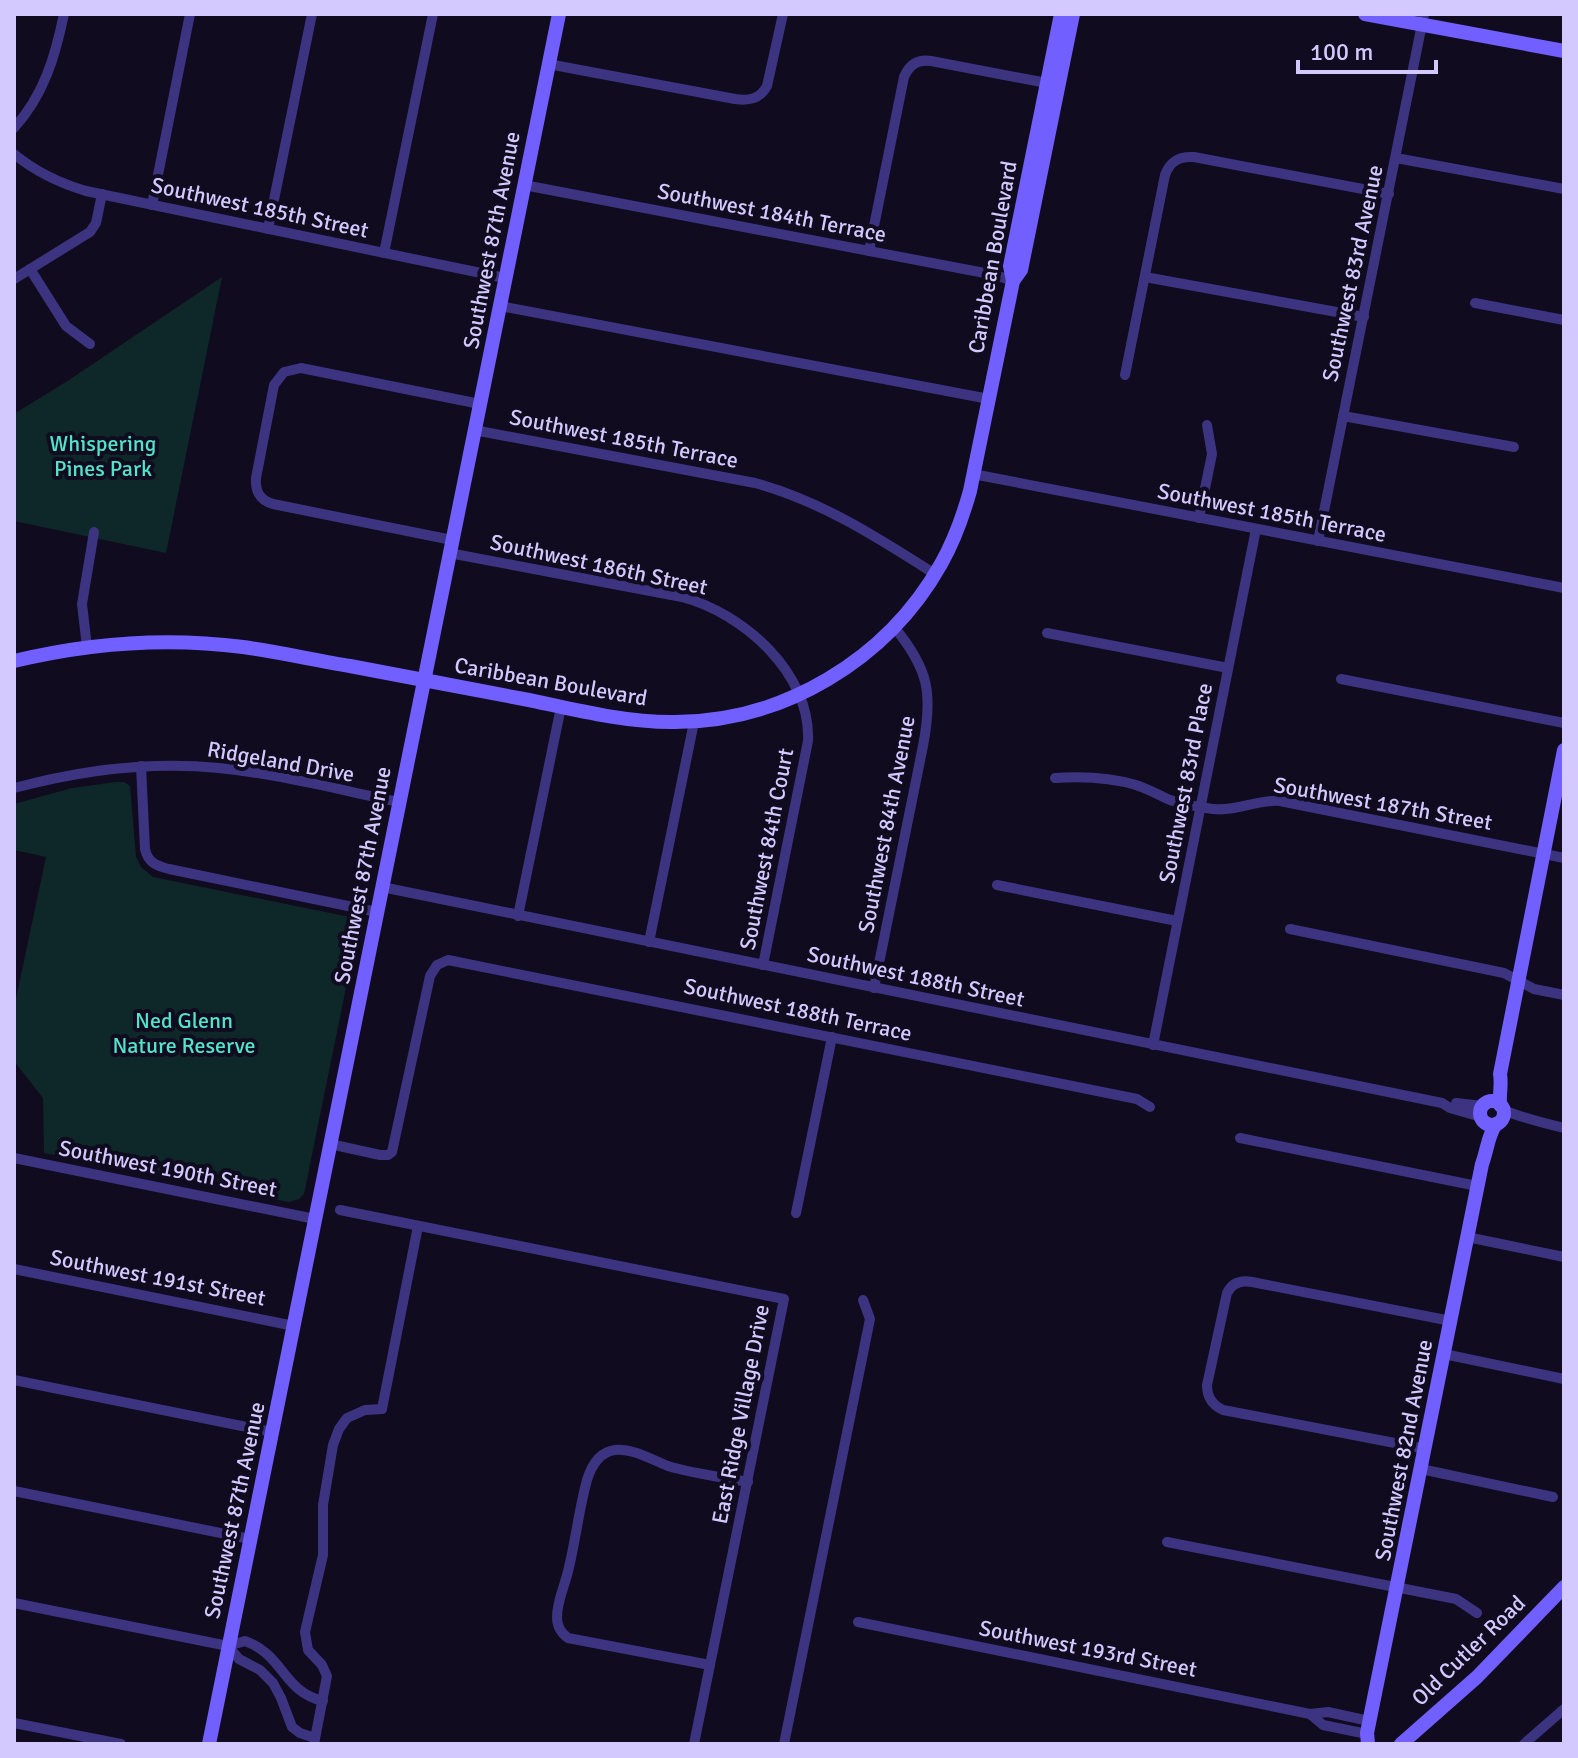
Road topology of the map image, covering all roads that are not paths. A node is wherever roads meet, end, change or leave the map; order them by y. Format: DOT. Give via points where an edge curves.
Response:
graph roads {
  1 [pos="64,14"];
  2 [pos="190,14"];
  3 [pos="312,14"];
  4 [pos="433,14"];
  5 [pos="559,14"];
  6 [pos="783,14"];
  7 [pos="1061,14"];
  8 [pos="1073,14"];
  9 [pos="1365,14"];
  10 [pos="1423,19"];
  11 [pos="1564,51"];
  12 [pos="548,64"];
  13 [pos="1053,84"];
  14 [pos="14,128"];
  15 [pos="14,154"];
  16 [pos="1396,158"];
  17 [pos="524,185"];
  18 [pos="1564,189"];
  19 [pos="102,194"];
  20 [pos="1389,194"];
  21 [pos="152,205"];
  22 [pos="268,229"];
  23 [pos="869,251"];
  24 [pos="384,253"];
  25 [pos="30,269"];
  26 [pos="1145,277"];
  27 [pos="505,278"];
  28 [pos="14,279"];
  29 [pos="1013,281"];
  30 [pos="1475,303"];
  31 [pos="500,306"];
  32 [pos="1364,317"];
  33 [pos="1564,320"];
  34 [pos="90,344"];
  35 [pos="1125,375"];
  36 [pos="989,399"];
  37 [pos="480,404"];
  38 [pos="1343,416"];
  39 [pos="1207,425"];
  40 [pos="474,430"];
  41 [pos="1514,447"];
  42 [pos="973,474"];
  43 [pos="259,495"];
  44 [pos="1199,518"];
  45 [pos="1256,529"];
  46 [pos="94,532"];
  47 [pos="1318,541"];
  48 [pos="451,546"];
  49 [pos="935,574"];
  50 [pos="1564,588"];
  51 [pos="894,627"];
  52 [pos="1047,633"];
  53 [pos="87,647"];
  54 [pos="14,661"];
  55 [pos="1228,668"];
  56 [pos="1341,679"];
  57 [pos="423,680"];
  58 [pos="798,695"];
  59 [pos="561,707"];
  60 [pos="694,722"];
  61 [pos="1564,723"];
  62 [pos="1564,750"];
  63 [pos="141,766"];
  64 [pos="1055,778"];
  65 [pos="14,788"];
  66 [pos="399,802"];
  67 [pos="1200,807"];
  68 [pos="1543,853"];
  69 [pos="1564,858"];
  70 [pos="997,885"];
  71 [pos="382,887"];
  72 [pos="377,912"];
  73 [pos="518,916"];
  74 [pos="1177,921"];
  75 [pos="1290,929"];
  76 [pos="649,942"];
  77 [pos="763,965"];
  78 [pos="1518,980"];
  79 [pos="874,988"];
  80 [pos="1564,995"];
  81 [pos="832,1037"];
  82 [pos="1153,1045"];
  83 [pos="1150,1107"];
  84 [pos="1492,1113"];
  85 [pos="1564,1128"];
  86 [pos="1240,1138"];
  87 [pos="330,1144"];
  88 [pos="14,1158"];
  89 [pos="1477,1186"];
  90 [pos="340,1210"];
  91 [pos="796,1213"];
  92 [pos="315,1219"];
  93 [pos="418,1226"];
  94 [pos="1467,1237"];
  95 [pos="1564,1257"];
  96 [pos="14,1269"];
  97 [pos="863,1300"];
  98 [pos="1451,1321"];
  99 [pos="294,1326"];
  100 [pos="1444,1354"];
  101 [pos="1564,1379"];
  102 [pos="14,1380"];
  103 [pos="272,1432"];
  104 [pos="1426,1449"];
  105 [pos="1421,1469"];
  106 [pos="748,1482"];
  107 [pos="14,1491"];
  108 [pos="1553,1497"];
  109 [pos="250,1539"];
  110 [pos="1167,1542"];
  111 [pos="1398,1586"];
  112 [pos="1564,1587"];
  113 [pos="14,1603"];
  114 [pos="1477,1613"];
  115 [pos="858,1622"];
  116 [pos="228,1646"];
  117 [pos="271,1657"];
  118 [pos="710,1665"];
  119 [pos="260,1670"];
  120 [pos="292,1684"];
  121 [pos="279,1693"];
  122 [pos="323,1701"];
  123 [pos="1564,1709"];
  124 [pos="1310,1714"];
  125 [pos="1336,1714"];
  126 [pos="14,1723"];
  127 [pos="1333,1727"];
  128 [pos="1368,1733"];
  129 [pos="93,1741"];
  130 [pos="314,1741"];
  131 [pos="121,1744"];
  132 [pos="209,1744"];
  133 [pos="694,1744"];
  134 [pos="784,1744"];
  135 [pos="1401,1744"];
  136 [pos="1524,1744"];
  1 -- 14 [label="street" via="49,74"];
  2 -- 21 [label="street"];
  3 -- 22 [label="street"];
  4 -- 24 [label="street"];
  5 -- 12 [label="street, Southwest 87th Avenue"];
  6 -- 12 [label="street" via="767,86 750,100"];
  7 -- 13 [label="street"];
  8 -- 13 [label="street"];
  9 -- 10 [label="street"];
  10 -- 11 [label="street"];
  10 -- 16 [label="street, Southwest 83rd Avenue"];
  12 -- 17 [label="street, Southwest 87th Avenue"];
  13 -- 23 [label="street" via="931,61 912,65 904,77"];
  13 -- 29 [label="street, Caribbean Boulevard" via="1021,270"];
  15 -- 19 [label="street, Southwest 185th Street" via="39,173"];
  16 -- 18 [label="street"];
  16 -- 20 [label="street, Southwest 83rd Avenue"];
  17 -- 23 [label="street, Southwest 184th Terrace"];
  17 -- 27 [label="street, Southwest 87th Avenue"];
  19 -- 21 [label="street, Southwest 185th Street"];
  19 -- 25 [label="street" via="90,232"];
  20 -- 26 [label="street" via="1194,157 1175,160 1165,175"];
  20 -- 32 [label="street, Southwest 83rd Avenue"];
  21 -- 22 [label="street, Southwest 185th Street"];
  22 -- 24 [label="street, Southwest 185th Street"];
  23 -- 29 [label="street, Southwest 184th Terrace"];
  24 -- 27 [label="street, Southwest 185th Street"];
  25 -- 28 [label="street"];
  25 -- 34 [label="street" via="66,326"];
  26 -- 32 [label="street"];
  26 -- 35 [label="street"];
  27 -- 31 [label="street, Southwest 87th Avenue"];
  29 -- 36 [label="street, Caribbean Boulevard"];
  30 -- 33 [label="street"];
  31 -- 36 [label="street"];
  31 -- 37 [label="street, Southwest 87th Avenue"];
  32 -- 38 [label="street, Southwest 83rd Avenue"];
  36 -- 42 [label="street, Caribbean Boulevard"];
  37 -- 40 [label="street, Southwest 87th Avenue"];
  37 -- 43 [label="street, Southwest 185th Terrace" via="301,368 284,372 274,385 256,478"];
  38 -- 41 [label="street"];
  38 -- 47 [label="street, Southwest 83rd Avenue"];
  39 -- 44 [label="street" via="1212,454"];
  40 -- 48 [label="street, Southwest 87th Avenue"];
  40 -- 49 [label="street, Southwest 185th Terrace" via="785,492 828,510"];
  42 -- 44 [label="street, Southwest 185th Terrace"];
  42 -- 49 [label="street, Caribbean Boulevard" via="959,526"];
  43 -- 48 [label="street, Southwest 186th Street" via="273,504"];
  44 -- 45 [label="street, Southwest 185th Terrace"];
  45 -- 47 [label="street, Southwest 185th Terrace"];
  45 -- 55 [label="street, Southwest 83rd Place"];
  46 -- 53 [label="street" via="82,604"];
  47 -- 50 [label="street, Southwest 185th Terrace"];
  48 -- 57 [label="street, Southwest 87th Avenue"];
  48 -- 58 [label="street, Southwest 186th Street" via="708,606 738,622 765,646"];
  49 -- 51 [label="street, Caribbean Boulevard"];
  51 -- 58 [label="street, Caribbean Boulevard" via="849,666"];
  51 -- 79 [label="street, Southwest 84th Avenue" via="920,666 929,709"];
  52 -- 55 [label="street"];
  53 -- 54 [label="street, Caribbean Boulevard"];
  53 -- 57 [label="street, Caribbean Boulevard" via="152,642 226,645"];
  55 -- 67 [label="street, Southwest 83rd Place"];
  56 -- 61 [label="street"];
  57 -- 59 [label="street, Caribbean Boulevard"];
  57 -- 66 [label="street, Southwest 87th Avenue"];
  58 -- 60 [label="street, Caribbean Boulevard" via="738,716"];
  58 -- 77 [label="street, Southwest 84th Court" via="807,717 808,741"];
  59 -- 60 [label="street, Caribbean Boulevard" via="647,722"];
  59 -- 73 [label="street"];
  60 -- 76 [label="street"];
  62 -- 68 [label="street, Southwest 82nd Avenue"];
  63 -- 65 [label="street, Ridgeland Drive"];
  63 -- 66 [label="street, Ridgeland Drive" via="239,770"];
  63 -- 72 [label="street" via="145,849 155,864"];
  64 -- 67 [label="street, Southwest 187th Street" via="1109,779"];
  66 -- 71 [label="street, Southwest 87th Avenue"];
  67 -- 68 [label="street, Southwest 187th Street" via="1232,809 1280,801"];
  67 -- 74 [label="street, Southwest 83rd Place"];
  68 -- 69 [label="street, Southwest 187th Street"];
  68 -- 78 [label="street, Southwest 82nd Avenue"];
  70 -- 74 [label="street"];
  71 -- 72 [label="street, Southwest 87th Avenue"];
  71 -- 73 [label="street, Southwest 188th Street"];
  72 -- 87 [label="street, Southwest 87th Avenue"];
  73 -- 76 [label="street, Southwest 188th Street"];
  74 -- 82 [label="street, Southwest 83rd Place"];
  75 -- 78 [label="street"];
  76 -- 77 [label="street, Southwest 188th Street"];
  77 -- 79 [label="street, Southwest 188th Street"];
  78 -- 80 [label="street"];
  78 -- 84 [label="street, Southwest 82nd Avenue"];
  79 -- 82 [label="street, Southwest 188th Street"];
  81 -- 83 [label="street, Southwest 188th Terrace" via="1137,1099"];
  81 -- 87 [label="street, Southwest 188th Terrace" via="444,961 430,976 390,1154"];
  81 -- 91 [label="street"];
  82 -- 84 [label="street, Southwest 188th Street"];
  84 -- 85 [label="street, Southwest 188th Street"];
  84 -- 89 [label="street, Southwest 82nd Avenue"];
  86 -- 89 [label="street"];
  87 -- 92 [label="street, Southwest 87th Avenue"];
  88 -- 92 [label="street, Southwest 190th Street"];
  89 -- 94 [label="street, Southwest 82nd Avenue"];
  90 -- 93 [label="street, East Ridge Village Drive"];
  92 -- 99 [label="street, Southwest 87th Avenue"];
  93 -- 106 [label="street, East Ridge Village Drive" via="784,1299"];
  93 -- 122 [label="street" via="382,1409 347,1418 333,1445 323,1505 323,1555 305,1632 308,1650 327,1673"];
  94 -- 95 [label="street"];
  94 -- 98 [label="street, Southwest 82nd Avenue"];
  96 -- 99 [label="street, Southwest 191st Street"];
  97 -- 134 [label="street" via="870,1319"];
  98 -- 100 [label="street, Southwest 82nd Avenue"];
  98 -- 104 [label="street" via="1247,1281 1235,1284 1226,1297 1207,1385 1210,1400 1223,1410"];
  99 -- 103 [label="street, Southwest 87th Avenue"];
  100 -- 101 [label="street"];
  100 -- 104 [label="street, Southwest 82nd Avenue"];
  102 -- 103 [label="street"];
  103 -- 109 [label="street, Southwest 87th Avenue"];
  104 -- 105 [label="street, Southwest 82nd Avenue"];
  105 -- 108 [label="street"];
  105 -- 111 [label="street, Southwest 82nd Avenue"];
  106 -- 118 [label="street, East Ridge Village Drive"];
  106 -- 118 [label="street" via="623,1451 598,1459 587,1480 558,1610 560,1629 573,1640"];
  107 -- 109 [label="street"];
  109 -- 116 [label="street, Southwest 87th Avenue"];
  110 -- 111 [label="street"];
  111 -- 114 [label="street" via="1456,1599"];
  111 -- 128 [label="street, Southwest 82nd Avenue"];
  112 -- 135 [label="street, Old Cutler Road" via="1477,1677"];
  113 -- 116 [label="street"];
  115 -- 124 [label="street, Southwest 193rd Street"];
  116 -- 117 [label="street" via="245,1641"];
  116 -- 119 [label="street"];
  116 -- 132 [label="street, Southwest 87th Avenue"];
  117 -- 119 [label="street"];
  117 -- 120 [label="street"];
  118 -- 133 [label="street, East Ridge Village Drive"];
  119 -- 121 [label="street"];
  120 -- 121 [label="street"];
  120 -- 122 [label="street"];
  121 -- 130 [label="street" via="292,1727"];
  122 -- 130 [label="street"];
  123 -- 136 [label="street"];
  124 -- 125 [label="street, Southwest 193rd Street"];
  124 -- 127 [label="street, Southwest 193rd Street"];
  125 -- 127 [label="street"];
  125 -- 128 [label="street, Southwest 193rd Street"];
  126 -- 129 [label="street"];
  127 -- 128 [label="street, Southwest 193rd Street"];
  129 -- 131 [label="street"];
}
